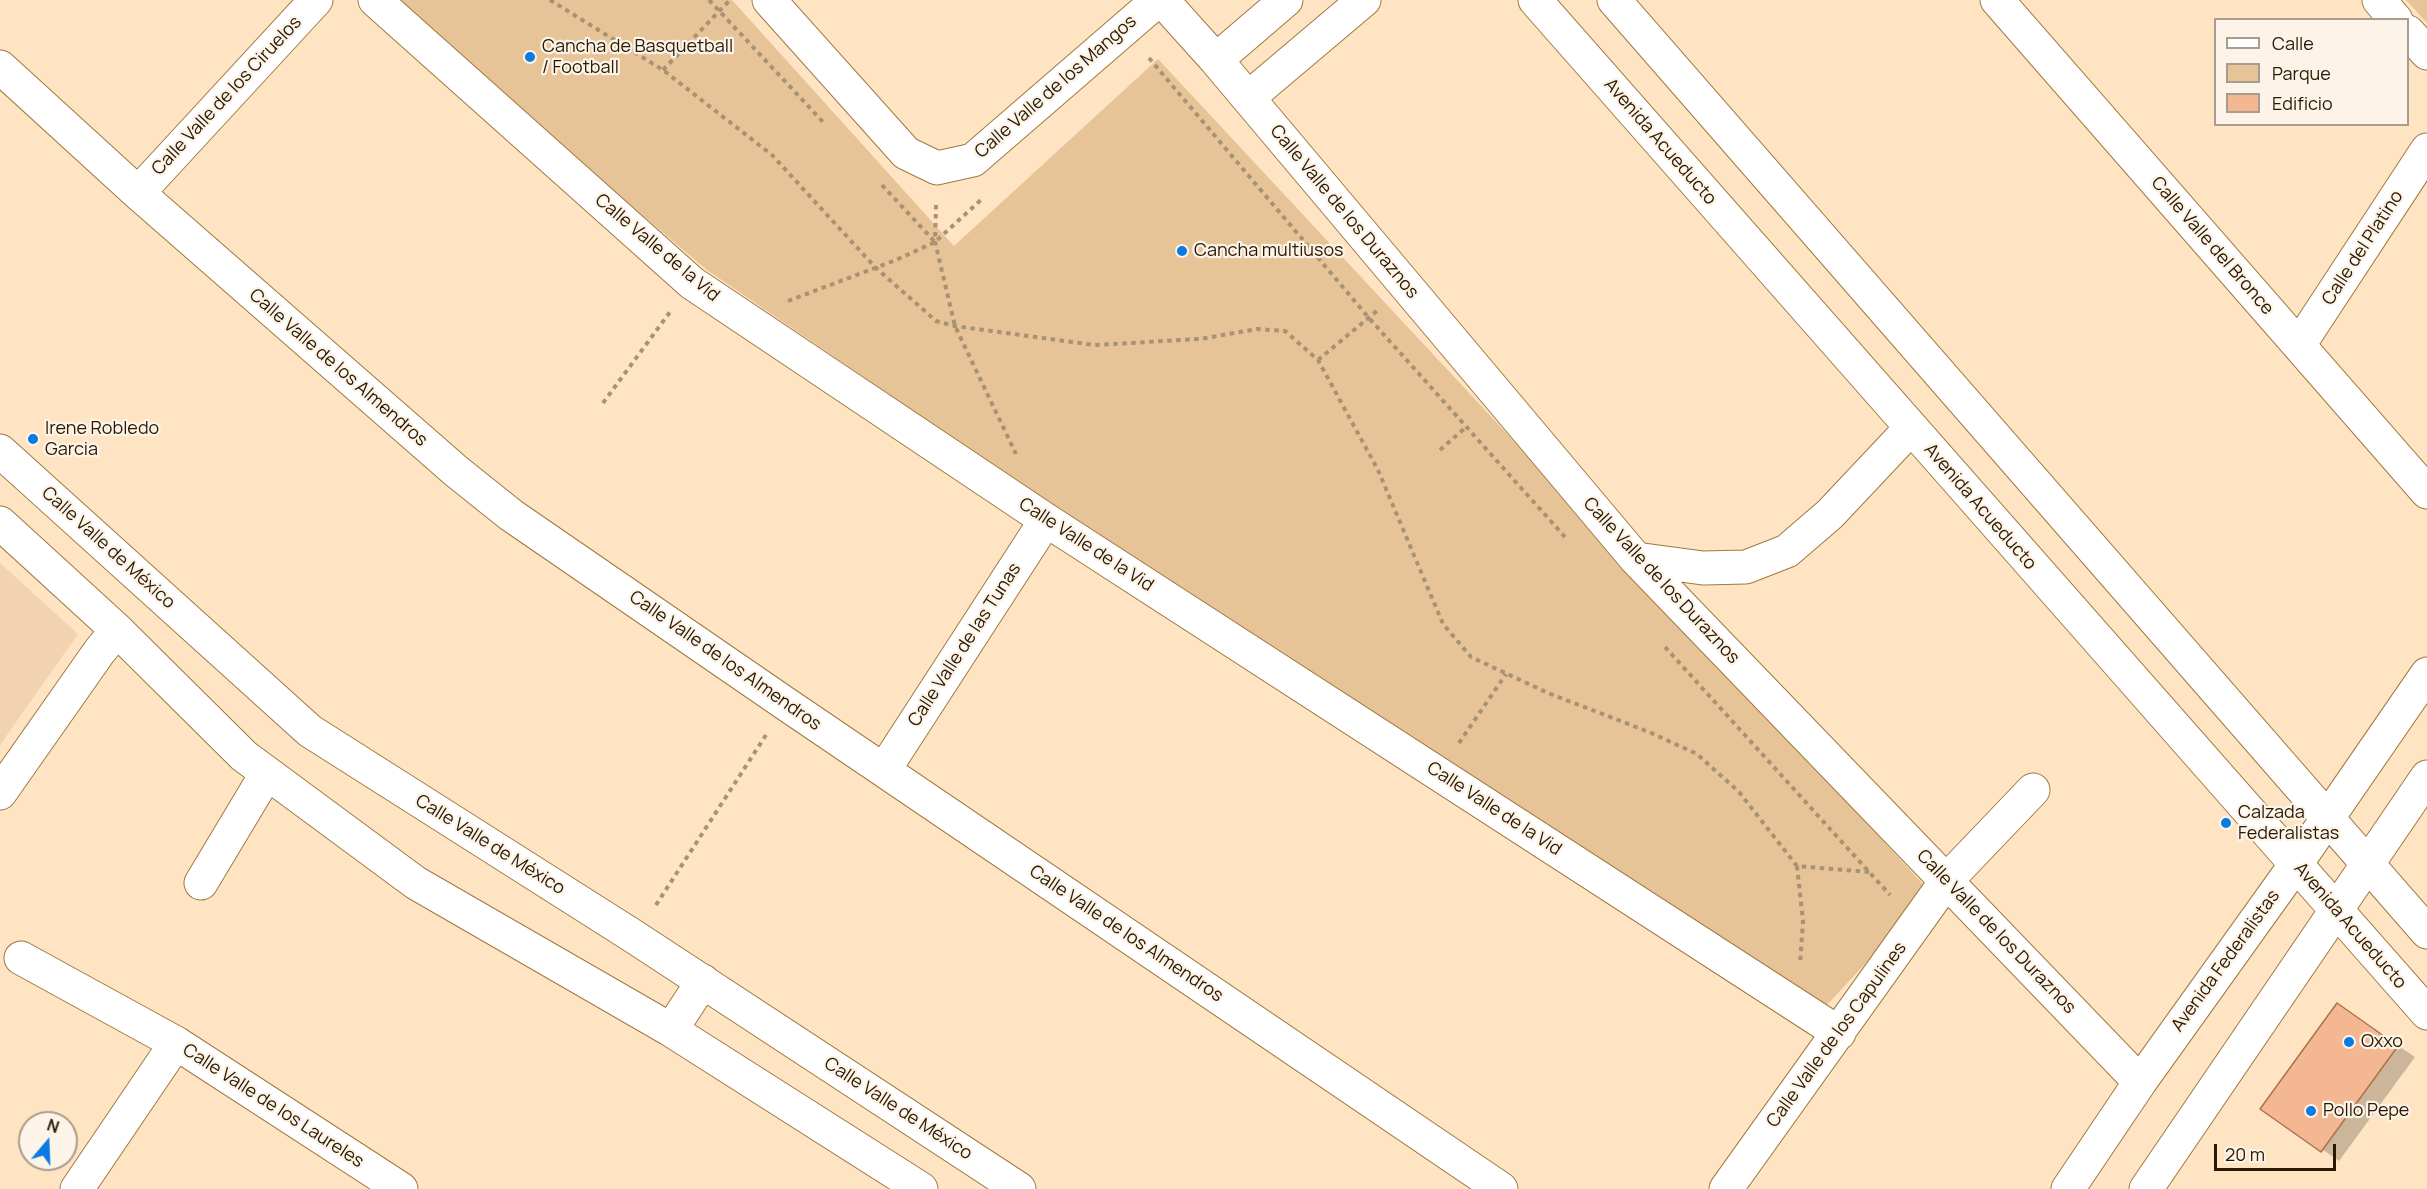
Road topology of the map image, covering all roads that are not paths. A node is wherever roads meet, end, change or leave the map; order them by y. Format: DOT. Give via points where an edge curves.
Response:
graph roads {
  1 [pos="316,0"];
  2 [pos="375,0"];
  3 [pos="770,0"];
  4 [pos="1160,0"];
  5 [pos="1286,0"];
  6 [pos="1364,0"];
  7 [pos="1535,0"];
  8 [pos="1614,0"];
  9 [pos="1997,0"];
  10 [pos="2379,0"];
  11 [pos="2394,18"];
  12 [pos="2409,33"];
  13 [pos="2427,53"];
  14 [pos="1216,60"];
  15 [pos="0,67"];
  16 [pos="1248,98"];
  17 [pos="2427,150"];
  18 [pos="138,193"];
  19 [pos="2299,345"];
  20 [pos="1911,428"];
  21 [pos="0,451"];
  22 [pos="2427,492"];
  23 [pos="1046,520"];
  24 [pos="0,523"];
  25 [pos="1636,559"];
  26 [pos="117,630"];
  27 [pos="2427,674"];
  28 [pos="884,770"];
  29 [pos="267,773"];
  30 [pos="2427,777"];
  31 [pos="2033,790"];
  32 [pos="0,793"];
  33 [pos="2327,819"];
  34 [pos="2296,864"];
  35 [pos="2367,865"];
  36 [pos="1947,880"];
  37 [pos="201,883"];
  38 [pos="2337,909"];
  39 [pos="2427,932"];
  40 [pos="21,958"];
  41 [pos="703,981"];
  42 [pos="2427,1013"];
  43 [pos="671,1030"];
  44 [pos="1839,1033"];
  45 [pos="176,1043"];
  46 [pos="2140,1082"];
  47 [pos="77,1189"];
  48 [pos="401,1189"];
  49 [pos="920,1189"];
  50 [pos="1019,1189"];
  51 [pos="1501,1189"];
  52 [pos="1726,1189"];
  53 [pos="2068,1189"];
  54 [pos="2146,1189"];
  1 -- 18 [label="street, Calle Valle de los Ciruelos"];
  2 -- 23 [label="street, Calle Valle de la Vid" via="692,283"];
  3 -- 4 [label="street, Calle Valle de los Mangos" via="906,153 937,168 973,160"];
  4 -- 14 [label="street, Calle Valle de los Duraznos"];
  5 -- 14 [label="street"];
  6 -- 16 [label="street"];
  7 -- 20 [label="street, Avenida Acueducto"];
  8 -- 33 [label="street"];
  9 -- 19 [label="street, Calle Valle del Bronce"];
  10 -- 11 [label="street"];
  12 -- 13 [label="street"];
  14 -- 16 [label="street, Calle Valle de los Duraznos"];
  15 -- 18 [label="street, Calle Valle de los Almendros"];
  16 -- 25 [label="street, Calle Valle de los Duraznos"];
  17 -- 19 [label="street, Calle del Platino"];
  18 -- 28 [label="street, Calle Valle de los Almendros" via="456,471 512,515"];
  19 -- 22 [label="street, Calle Valle del Bronce"];
  20 -- 25 [label="street" via="1830,514 1787,551 1746,567 1703,568"];
  20 -- 34 [label="street, Avenida Acueducto"];
  21 -- 41 [label="street, Calle Valle de México" via="310,731"];
  23 -- 28 [label="street, Calle Valle de las Tunas"];
  23 -- 44 [label="street, Calle Valle de la Vid"];
  24 -- 26 [label="street"];
  25 -- 36 [label="street, Calle Valle de los Duraznos"];
  26 -- 29 [label="street" via="244,756"];
  26 -- 32 [label="street"];
  27 -- 33 [label="street, Avenida Federalistas"];
  28 -- 51 [label="street, Calle Valle de los Almendros"];
  29 -- 37 [label="street"];
  29 -- 43 [label="street" via="416,883"];
  30 -- 35 [label="street"];
  31 -- 36 [label="street, Calle Valle de los Capulines"];
  33 -- 34 [label="street, Avenida Federalistas"];
  33 -- 35 [label="street"];
  34 -- 38 [label="street, Avenida Acueducto"];
  34 -- 46 [label="street, Avenida Federalistas"];
  35 -- 38 [label="street"];
  35 -- 39 [label="street"];
  36 -- 44 [label="street, Calle Valle de los Capulines"];
  36 -- 46 [label="street, Calle Valle de los Duraznos"];
  38 -- 42 [label="street, Avenida Acueducto"];
  38 -- 54 [label="street"];
  40 -- 45 [label="street, Calle Valle de los Laureles"];
  41 -- 43 [label="street"];
  41 -- 50 [label="street, Calle Valle de México"];
  43 -- 49 [label="street"];
  44 -- 52 [label="street, Calle Valle de los Capulines"];
  45 -- 47 [label="street, Calle Valle de los Laureles"];
  45 -- 48 [label="street, Calle Valle de los Laureles"];
  46 -- 53 [label="street, Avenida Federalistas"];
}
